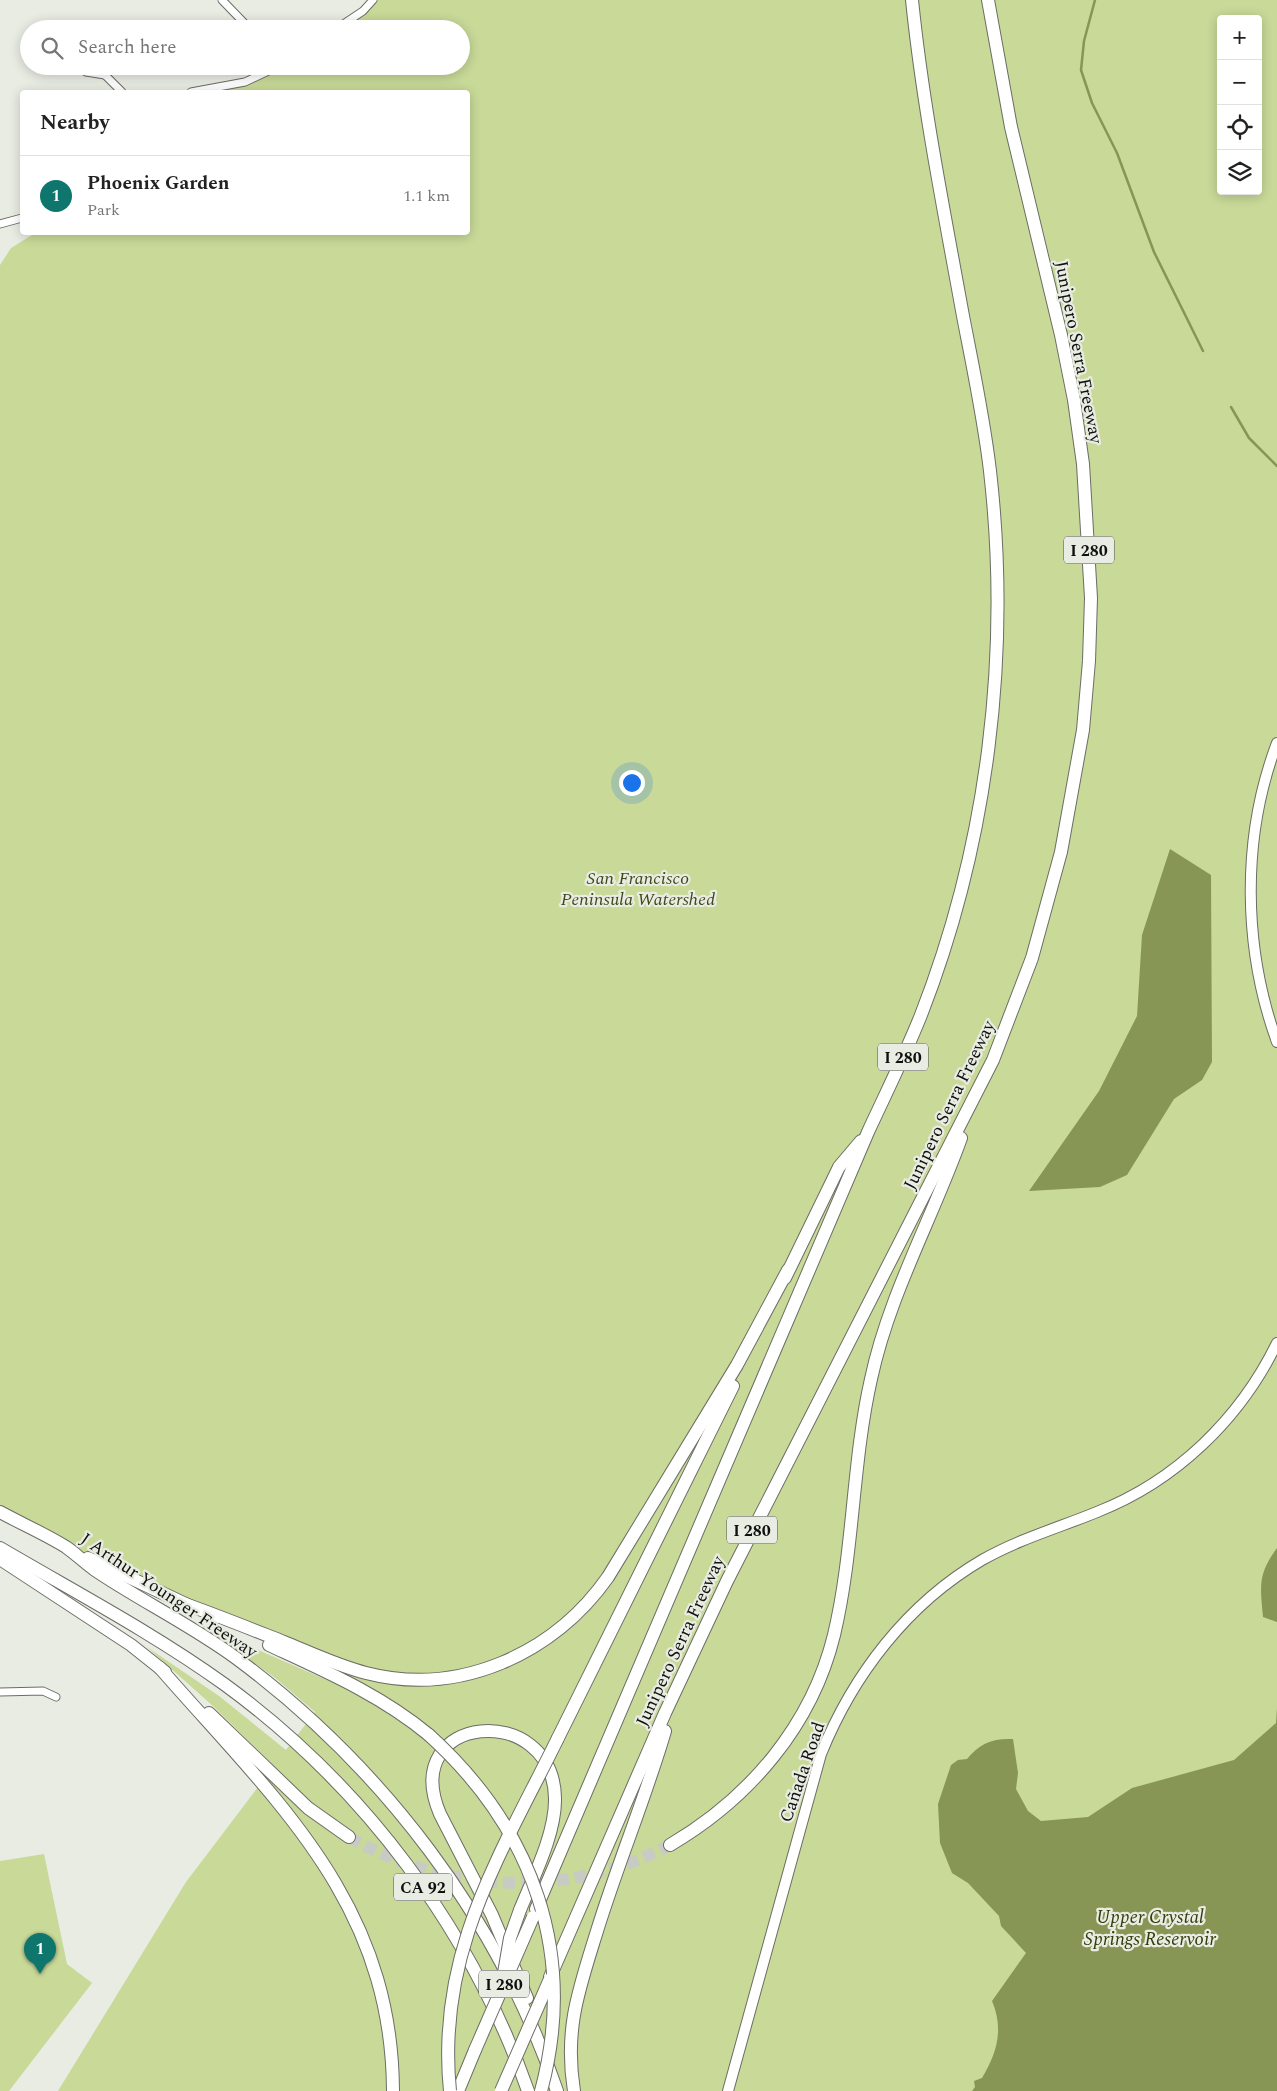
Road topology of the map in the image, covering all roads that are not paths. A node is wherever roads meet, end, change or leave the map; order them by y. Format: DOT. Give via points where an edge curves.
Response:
graph roads {
  1 [pos="222,0"];
  2 [pos="373,0"];
  3 [pos="912,0"];
  4 [pos="988,0"];
  5 [pos="241,20"];
  6 [pos="350,20"];
  7 [pos="105,75"];
  8 [pos="260,75"];
  9 [pos="120,90"];
  10 [pos="202,90"];
  11 [pos="20,219"];
  12 [pos="0,224"];
  13 [pos="1277,744"];
  14 [pos="1277,1042"];
  15 [pos="978,1094"];
  16 [pos="868,1132"];
  17 [pos="788,1270"];
  18 [pos="1277,1343"];
  19 [pos="0,1512"];
  20 [pos="66,1547"];
  21 [pos="0,1548"];
  22 [pos="0,1559"];
  23 [pos="185,1604"];
  24 [pos="160,1668"];
  25 [pos="680,1680"];
  26 [pos="0,1692"];
  27 [pos="56,1697"];
  28 [pos="349,1837"];
  29 [pos="670,1845"];
  30 [pos="500,1995"];
  31 [pos="540,2046"];
  32 [pos="393,2091"];
  33 [pos="450,2091"];
  34 [pos="458,2091"];
  35 [pos="501,2091"];
  36 [pos="528,2091"];
  37 [pos="541,2091"];
  38 [pos="557,2091"];
  39 [pos="574,2091"];
  40 [pos="728,2091"];
  1 -- 5 [label="street"];
  2 -- 6 [label="street"];
  3 -- 16 [label="highway, Junipero Serra Freeway / I 280" via="928,129 990,470 998,587 996,658 980,803 956,910 921,1014"];
  4 -- 15 [label="highway, Junipero Serra Freeway / I 280" via="1011,127 1074,400 1083,464 1091,598 1083,730 1059,861 1020,993"];
  7 -- 9 [label="street"];
  8 -- 10 [label="street" via="245,82"];
  11 -- 12 [label="street"];
  13 -- 14 [label="main road" via="1257,821 1251,890 1256,960"];
  15 -- 25 [label="highway, Junipero Serra Freeway / I 280" via="775,1483"];
  15 -- 29 [label="highway" via="942,1190 894,1300 878,1350 862,1428 841,1598 822,1672 797,1723 764,1769 723,1809"];
  16 -- 17 [label="highway" via="839,1167"];
  16 -- 30 [label="highway, Junipero Serra Freeway / I 280, bridge"];
  17 -- 23 [label="highway" via="733,1372 608,1577 567,1623 525,1652 462,1675 423,1679 386,1677 336,1664"];
  17 -- 33 [label="highway, bridge" via="484,1888 456,1970 450,2008"];
  18 -- 40 [label="main road, Cañada Road" via="1254,1385 1235,1410 1192,1454 1167,1474 1117,1504 1025,1538 981,1561 920,1607 868,1666 842,1709 821,1754"];
  19 -- 20 [label="highway, J Arthur Younger Freeway / CA 92"];
  20 -- 23 [label="highway"];
  20 -- 31 [label="highway, J Arthur Younger Freeway / CA 92" via="95,1570 179,1619 236,1658 307,1717 369,1777 427,1847 469,1908 505,1971"];
  21 -- 36 [label="highway, CA 92" via="150,1635 210,1674 281,1729 340,1786 404,1861 455,1935 490,2000"];
  22 -- 24 [label="highway"];
  23 -- 37 [label="highway, bridge" via="363,1690 397,1710 429,1735 472,1777 498,1812 519,1848 536,1890 549,1944 553,1981 552,2034"];
  24 -- 28 [label="highway" via="295,1796"];
  24 -- 32 [label="highway" via="302,1832 344,1897 365,1942 380,1990 389,2034"];
  25 -- 35 [label="highway, Junipero Serra Freeway / I 280, bridge"];
  25 -- 39 [label="highway" via="577,1998 569,2047"];
  26 -- 27 [label="street" via="43,1691"];
  30 -- 31 [label="highway, bridge" via="510,1938 552,1824 554,1786 541,1758 524,1741 499,1731 473,1732 452,1742 441,1756 433,1776 434,1798 502,1938 527,1998"];
  30 -- 34 [label="highway, Junipero Serra Freeway / I 280, bridge"];
  31 -- 38 [label="highway, J Arthur Younger Freeway / CA 92"];
}
